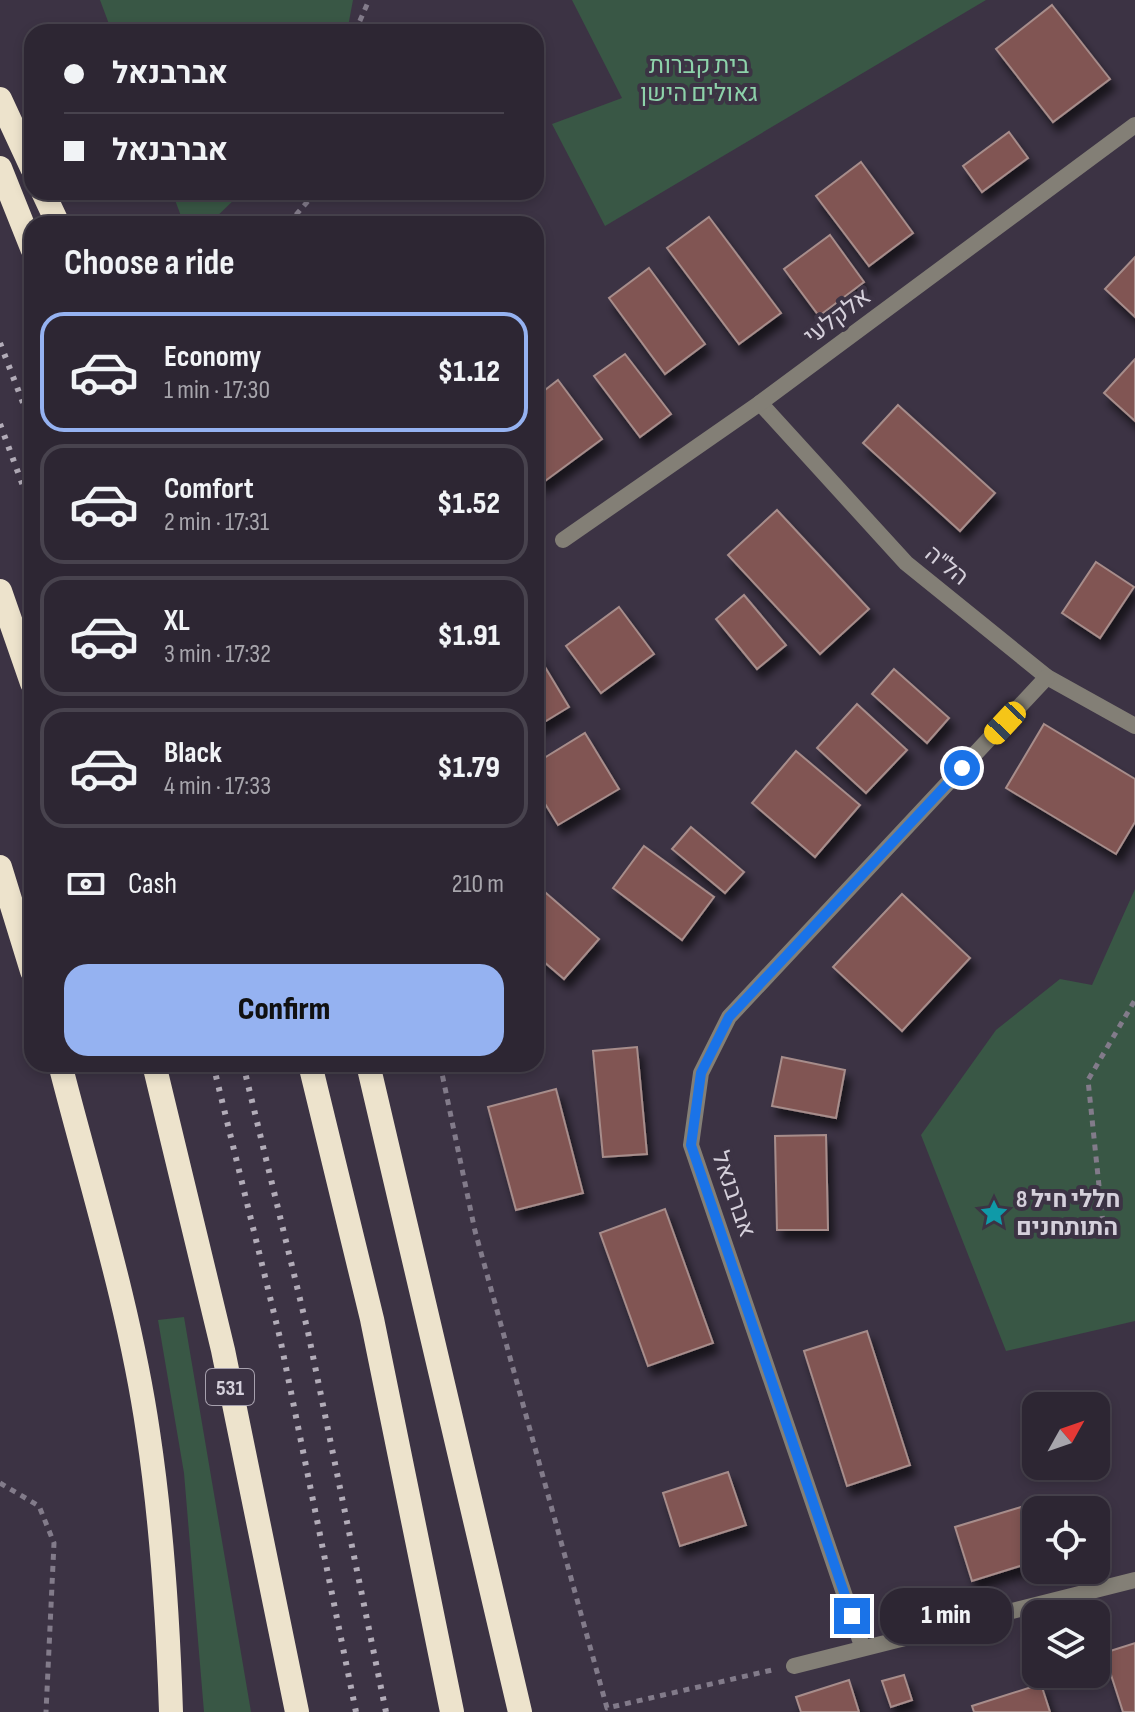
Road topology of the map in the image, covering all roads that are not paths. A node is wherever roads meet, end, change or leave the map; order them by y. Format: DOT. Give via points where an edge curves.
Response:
graph roads {
  1 [pos="0,99"];
  2 [pos="1132,131"];
  3 [pos="24,151"];
  4 [pos="0,168"];
  5 [pos="24,228"];
  6 [pos="760,403"];
  7 [pos="563,540"];
  8 [pos="0,591"];
  9 [pos="24,660"];
  10 [pos="1047,677"];
  11 [pos="1135,726"];
  12 [pos="0,867"];
  13 [pos="24,945"];
  14 [pos="62,1072"];
  15 [pos="156,1072"];
  16 [pos="312,1072"];
  17 [pos="370,1072"];
  18 [pos="1135,1580"];
  19 [pos="862,1646"];
  20 [pos="794,1666"];
  21 [pos="171,1712"];
  22 [pos="297,1712"];
  23 [pos="452,1712"];
  24 [pos="520,1712"];
  1 -- 3 [label="highway"];
  2 -- 6 [label="street, אלקלעי"];
  4 -- 5 [label="highway"];
  6 -- 7 [label="street, אלקלעי"];
  6 -- 10 [label="street, הל\"ה" via="906,563"];
  8 -- 9 [label="highway"];
  10 -- 11 [label="street, הל\"ה"];
  10 -- 19 [label="street, אברבנאל" via="729,1017 701,1073 691,1145"];
  12 -- 13 [label="highway"];
  14 -- 21 [label="highway" via="148,1431 169,1633"];
  15 -- 22 [label="highway, 531" via="223,1350"];
  16 -- 23 [label="highway" via="372,1319"];
  17 -- 24 [label="highway"];
  18 -- 19 [label="street"];
  19 -- 20 [label="street"];
}
